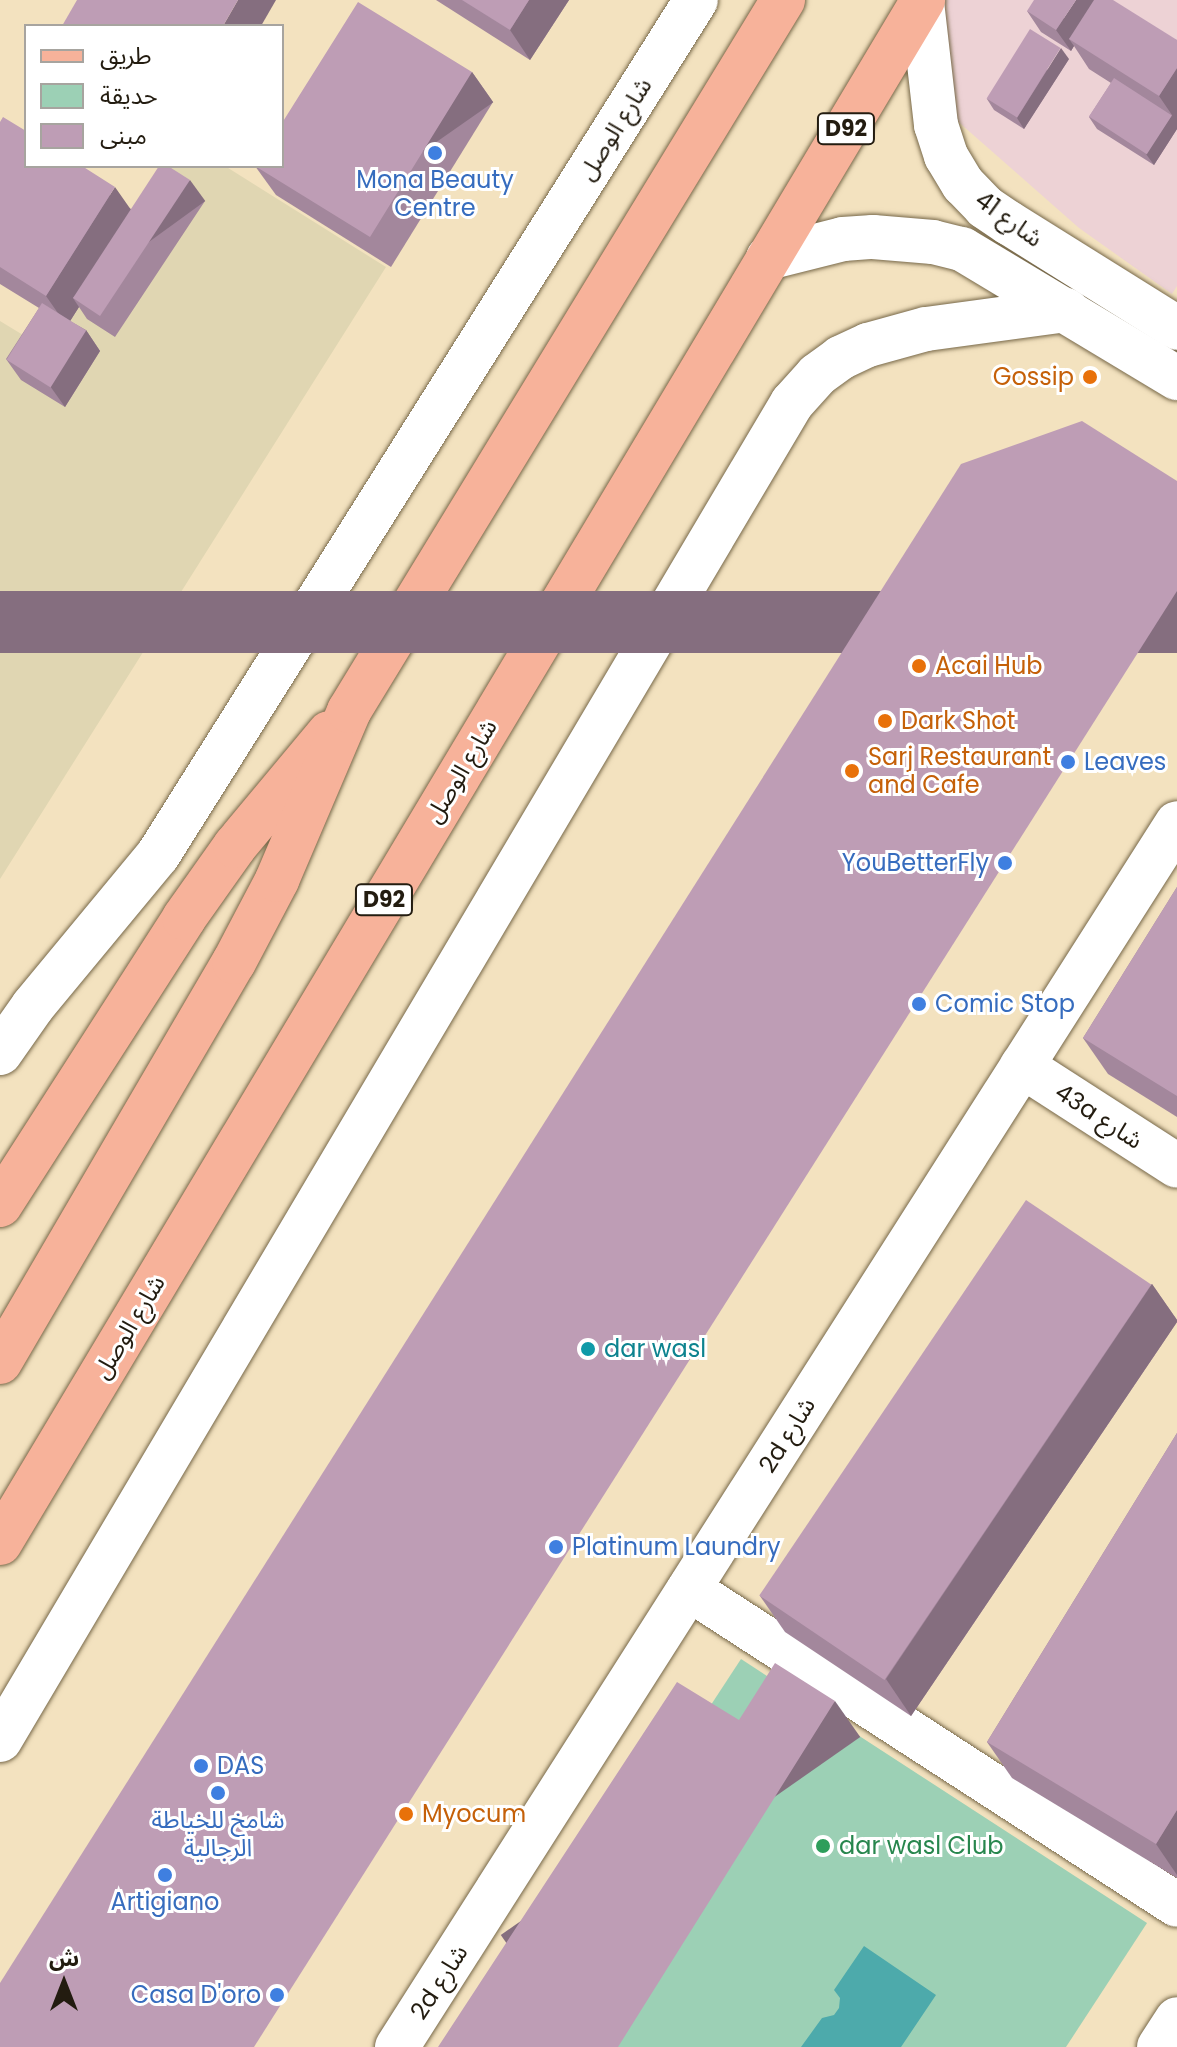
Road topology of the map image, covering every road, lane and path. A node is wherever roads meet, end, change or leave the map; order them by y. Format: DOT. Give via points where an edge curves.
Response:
graph roads {
  1 [pos="696,0"];
  2 [pos="783,0"];
  3 [pos="923,1"];
  4 [pos="768,258"];
  5 [pos="1067,310"];
  6 [pos="1177,328"];
  7 [pos="1177,378"];
  8 [pos="349,711"];
  9 [pos="1177,823"];
  10 [pos="0,1053"];
  11 [pos="1022,1066"];
  12 [pos="1177,1166"];
  13 [pos="0,1205"];
  14 [pos="0,1362"];
  15 [pos="0,1543"];
  16 [pos="689,1589"];
  17 [pos="0,1740"];
  18 [pos="1177,1905"];
  19 [pos="1177,2019"];
  20 [pos="397,2047"];
  21 [pos="1159,2047"];
  1 -- 10 [label="street, شارع الوصل" via="158,855"];
  2 -- 8 [label="main road"];
  3 -- 4 [label="main road, شارع الوصل / D92"];
  3 -- 6 [label="street, شارع 41" via="936,125 963,184 985,207"];
  4 -- 5 [label="street, شارع 41" via="843,239 933,242 962,249"];
  4 -- 15 [label="main road, شارع الوصل / D92"];
  5 -- 7 [label="street, شارع 41"];
  5 -- 17 [label="street" via="926,329 868,345 817,375 792,403"];
  8 -- 13 [label="main road" via="235,846 192,906"];
  8 -- 14 [label="main road" via="277,880 234,962"];
  9 -- 11 [label="street, 2d شارع"];
  11 -- 12 [label="street, 43a شارع"];
  11 -- 16 [label="street, 2d شارع"];
  16 -- 18 [label="street"];
  16 -- 20 [label="street, 2d شارع"];
  19 -- 21 [label="street"];
}
